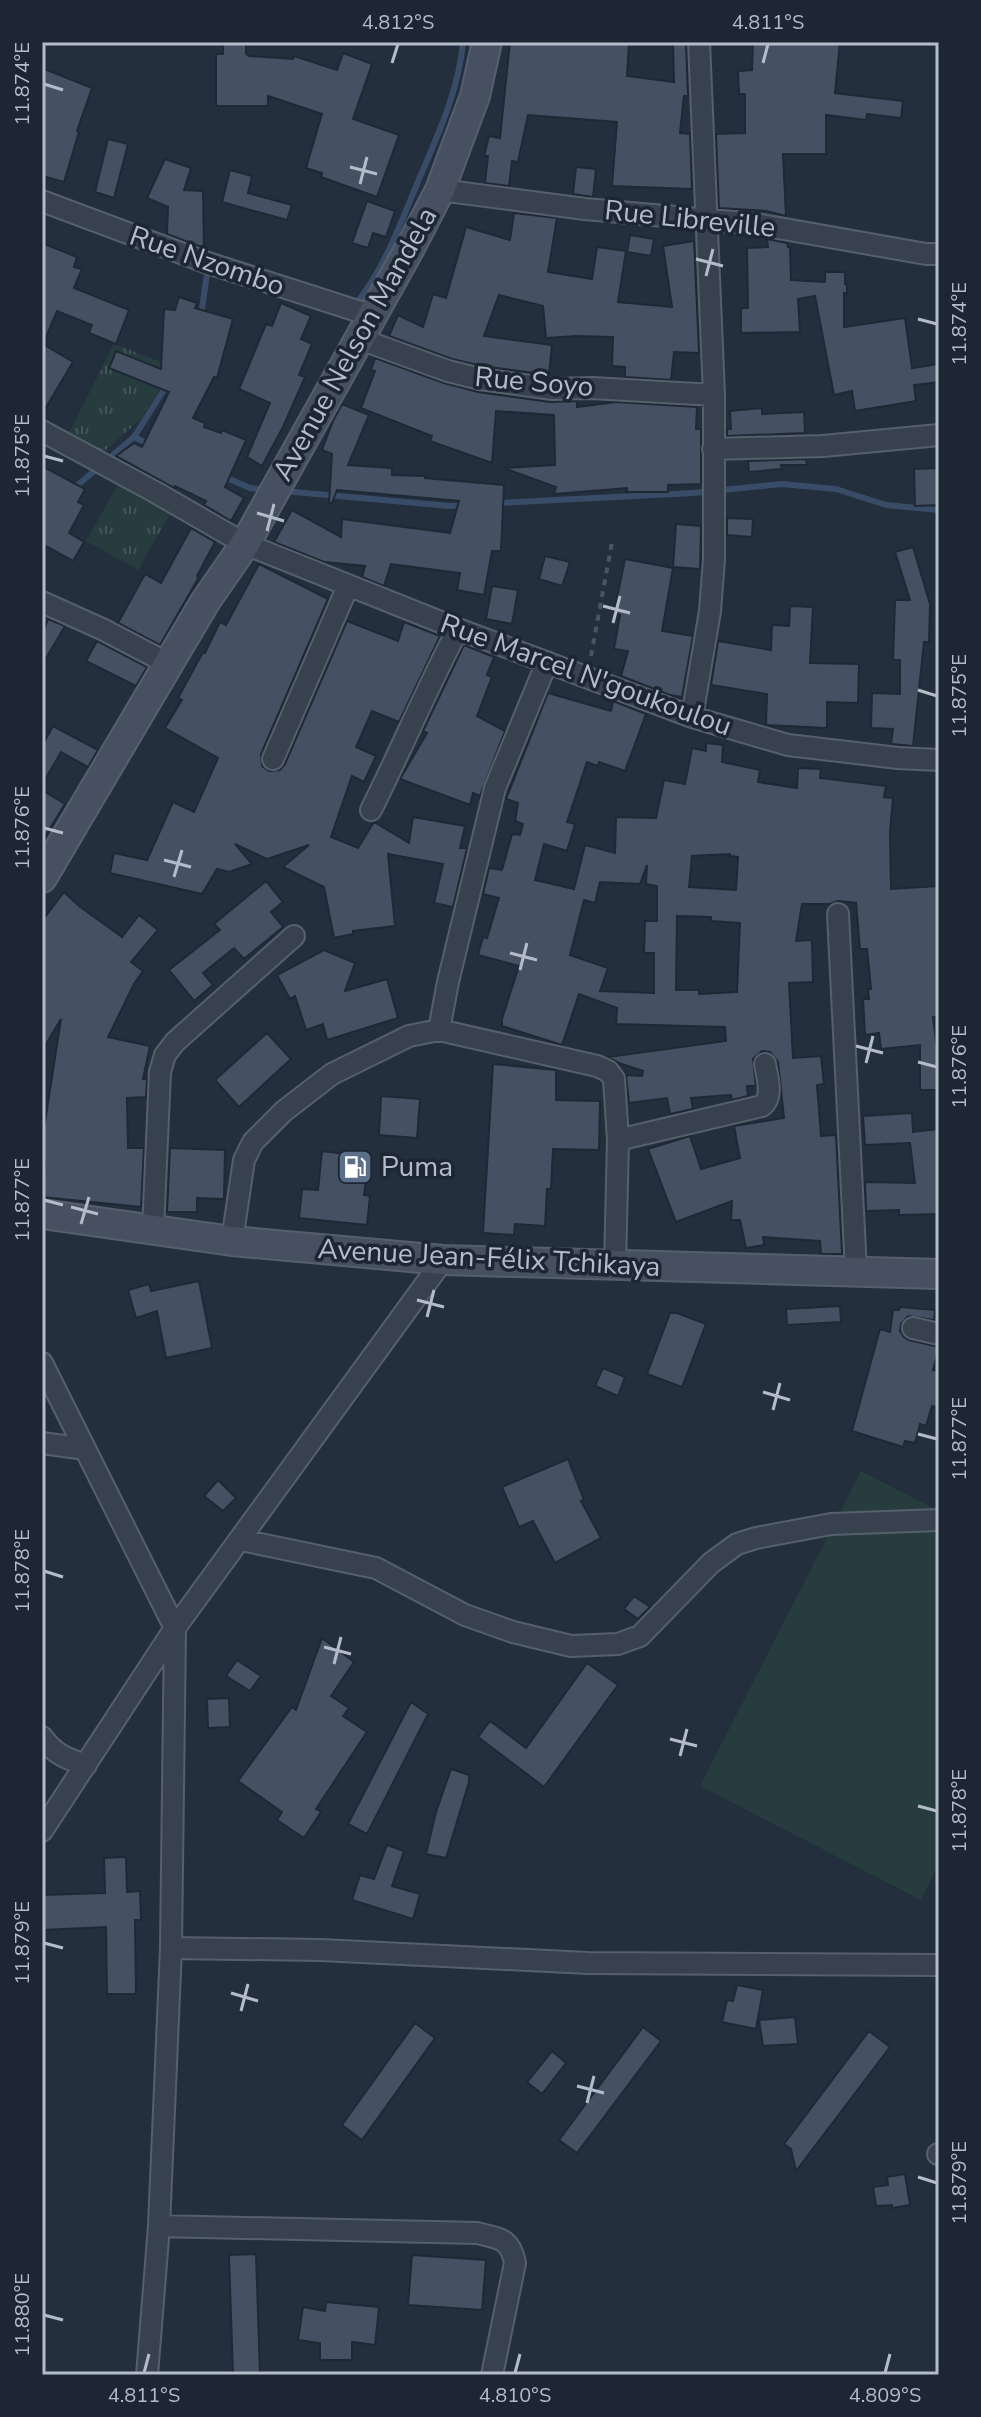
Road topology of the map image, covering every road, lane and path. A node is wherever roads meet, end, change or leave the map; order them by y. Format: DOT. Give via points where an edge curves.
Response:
graph roads {
  1 [pos="487,42"];
  2 [pos="699,42"];
  3 [pos="440,190"];
  4 [pos="42,201"];
  5 [pos="706,219"];
  6 [pos="939,254"];
  7 [pos="366,328"];
  8 [pos="714,395"];
  9 [pos="42,431"];
  10 [pos="939,435"];
  11 [pos="713,449"];
  12 [pos="612,542"];
  13 [pos="245,544"];
  14 [pos="348,586"];
  15 [pos="42,602"];
  16 [pos="458,629"];
  17 [pos="547,662"];
  18 [pos="169,664"];
  19 [pos="587,678"];
  20 [pos="692,717"];
  21 [pos="273,759"];
  22 [pos="939,760"];
  23 [pos="371,810"];
  24 [pos="42,878"];
  25 [pos="838,914"];
  26 [pos="294,936"];
  27 [pos="439,1030"];
  28 [pos="765,1064"];
  29 [pos="618,1140"];
  30 [pos="42,1214"];
  31 [pos="153,1230"];
  32 [pos="232,1241"];
  33 [pos="443,1260"];
  34 [pos="615,1266"];
  35 [pos="856,1271"];
  36 [pos="939,1274"];
  37 [pos="913,1328"];
  38 [pos="939,1334"];
  39 [pos="42,1363"];
  40 [pos="42,1443"];
  41 [pos="85,1449"];
  42 [pos="939,1520"];
  43 [pos="241,1540"];
  44 [pos="175,1628"];
  45 [pos="42,1737"];
  46 [pos="86,1765"];
  47 [pos="42,1831"];
  48 [pos="171,1948"];
  49 [pos="939,1965"];
  50 [pos="159,2226"];
  51 [pos="147,2375"];
  52 [pos="492,2375"];
  1 -- 3 [label="street, Avenue Nelson Mandela" via="475,96"];
  2 -- 5 [label="street"];
  3 -- 5 [label="street, Rue Libreville"];
  3 -- 7 [label="street, Avenue Nelson Mandela"];
  4 -- 7 [label="street, Rue Nzombo"];
  5 -- 6 [label="street, Rue Libreville"];
  5 -- 8 [label="street"];
  7 -- 8 [label="street, Rue Soyo" via="448,371 480,379 552,389"];
  7 -- 13 [label="street, Avenue Nelson Mandela"];
  8 -- 11 [label="street"];
  9 -- 13 [label="street, Rue Marcel N'goukoulou"];
  10 -- 11 [label="street"];
  11 -- 20 [label="street" via="711,598"];
  12 -- 19 [label="path"];
  13 -- 14 [label="street, Rue Marcel N'goukoulou"];
  13 -- 18 [label="street, Avenue Nelson Mandela"];
  14 -- 16 [label="street, Rue Marcel N'goukoulou"];
  14 -- 21 [label="street"];
  15 -- 18 [label="street"];
  16 -- 17 [label="street, Rue Marcel N'goukoulou"];
  16 -- 23 [label="street"];
  17 -- 19 [label="street, Rue Marcel N'goukoulou"];
  17 -- 27 [label="street" via="495,788"];
  18 -- 24 [label="street, Avenue Nelson Mandela"];
  19 -- 20 [label="street, Rue Marcel N'goukoulou"];
  20 -- 22 [label="street, Rue Marcel N'goukoulou" via="788,745"];
  25 -- 35 [label="street"];
  26 -- 31 [label="street" via="165,1055"];
  27 -- 29 [label="street" via="608,1071 614,1079"];
  27 -- 32 [label="street" via="409,1036 332,1074 253,1142 244,1160"];
  28 -- 29 [label="street" via="769,1096 762,1106"];
  29 -- 34 [label="street"];
  30 -- 31 [label="street, Avenue Jean-Félix Tchikaya"];
  31 -- 32 [label="street, Avenue Jean-Félix Tchikaya"];
  32 -- 33 [label="street, Avenue Jean-Félix Tchikaya"];
  33 -- 34 [label="street, Avenue Jean-Félix Tchikaya"];
  33 -- 43 [label="street"];
  34 -- 35 [label="street, Avenue Jean-Félix Tchikaya"];
  35 -- 36 [label="street, Avenue Jean-Félix Tchikaya"];
  37 -- 38 [label="street"];
  39 -- 41 [label="street"];
  40 -- 41 [label="street"];
  41 -- 44 [label="street"];
  42 -- 43 [label="street" via="831,1524 737,1544 711,1563 640,1636 618,1644 571,1646 465,1615 376,1568"];
  43 -- 44 [label="street"];
  44 -- 46 [label="street"];
  44 -- 48 [label="street"];
  45 -- 46 [label="street" via="64,1758"];
  46 -- 47 [label="street"];
  48 -- 49 [label="street" via="588,1963"];
  48 -- 50 [label="street"];
  50 -- 51 [label="street"];
  50 -- 52 [label="street" via="477,2233 505,2241 515,2263"];
}
